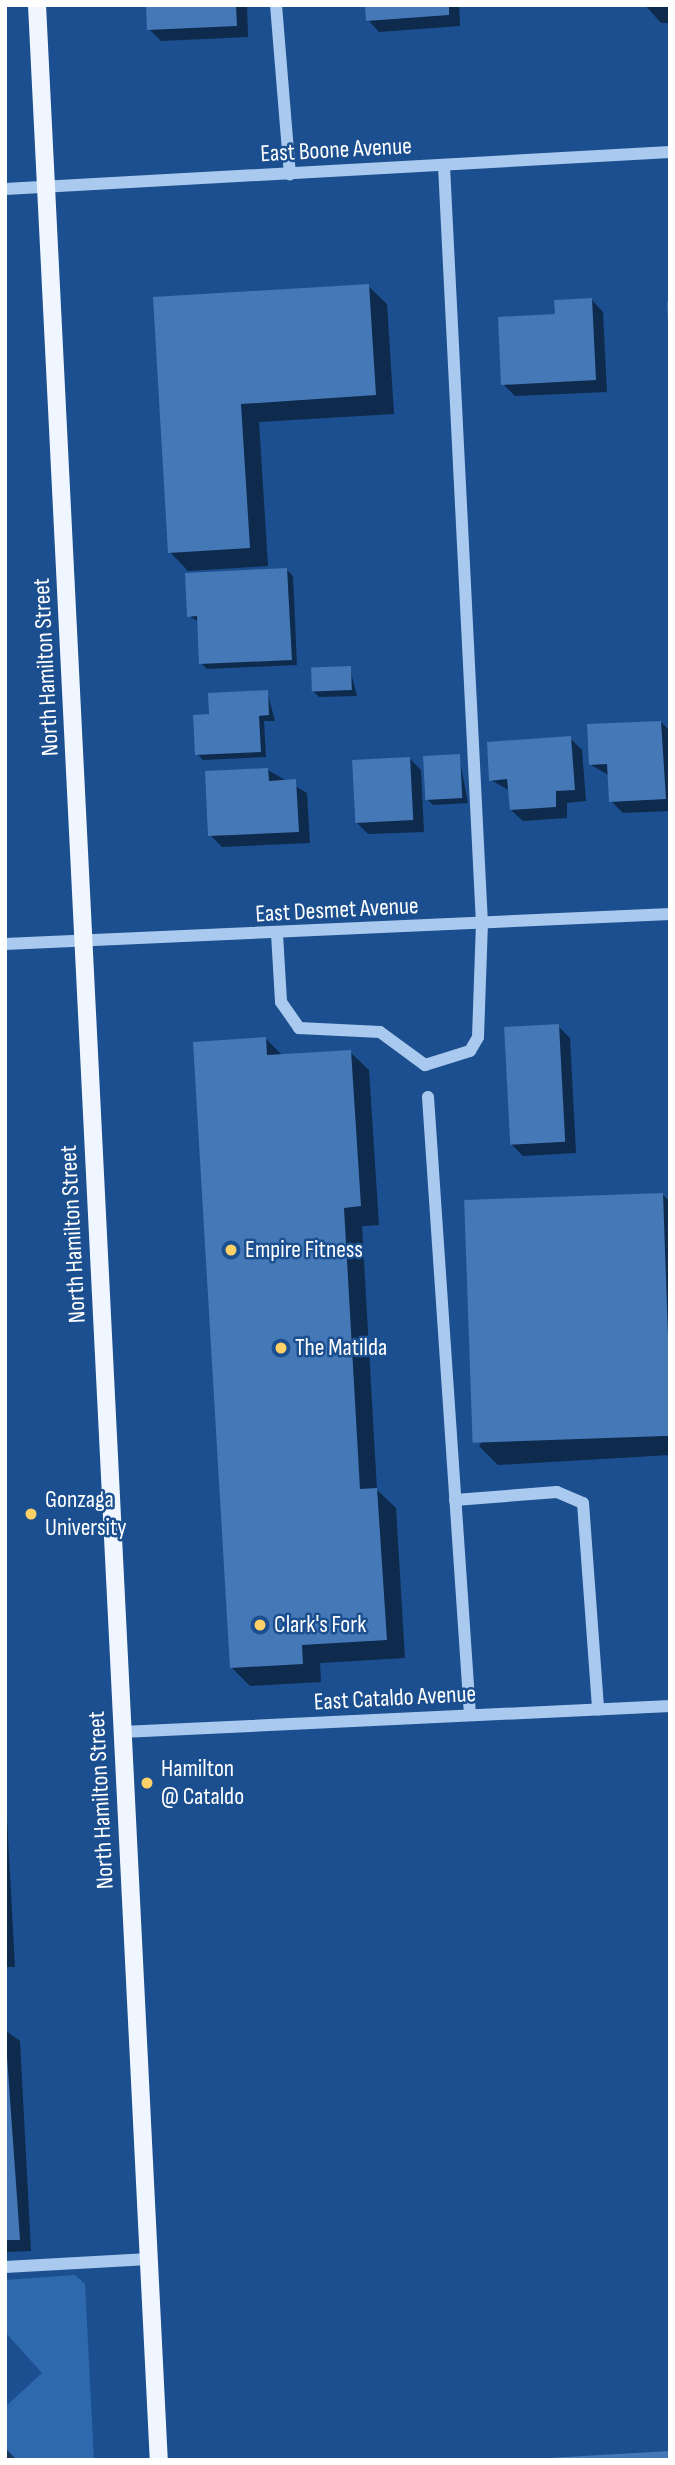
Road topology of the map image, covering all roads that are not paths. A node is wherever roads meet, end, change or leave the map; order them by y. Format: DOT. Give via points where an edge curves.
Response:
graph roads {
  1 [pos="37,5"];
  2 [pos="276,5"];
  3 [pos="670,152"];
  4 [pos="444,166"];
  5 [pos="290,174"];
  6 [pos="48,187"];
  7 [pos="5,189"];
  8 [pos="670,914"];
  9 [pos="482,924"];
  10 [pos="277,934"];
  11 [pos="83,943"];
  12 [pos="5,944"];
  13 [pos="428,1097"];
  14 [pos="455,1500"];
  15 [pos="670,1706"];
  16 [pos="598,1709"];
  17 [pos="470,1715"];
  18 [pos="122,1732"];
  19 [pos="149,2259"];
  20 [pos="5,2267"];
  21 [pos="159,2460"];
  1 -- 6 [label="main road, North Hamilton Street"];
  2 -- 5 [label="street"];
  3 -- 4 [label="street, East Boone Avenue"];
  4 -- 5 [label="street, East Boone Avenue"];
  4 -- 9 [label="street"];
  5 -- 6 [label="street, East Boone Avenue"];
  6 -- 7 [label="street, East Boone Avenue"];
  6 -- 11 [label="main road, North Hamilton Street"];
  8 -- 9 [label="street, East Desmet Avenue"];
  9 -- 10 [label="street, East Desmet Avenue"];
  9 -- 10 [label="street" via="478,1037 457,1060 425,1065 380,1032 299,1028 281,1002"];
  10 -- 11 [label="street, East Desmet Avenue"];
  11 -- 12 [label="street, East Desmet Avenue"];
  11 -- 18 [label="main road, North Hamilton Street"];
  13 -- 14 [label="street"];
  14 -- 16 [label="street" via="557,1492 583,1503"];
  14 -- 17 [label="street"];
  15 -- 16 [label="street, East Cataldo Avenue"];
  16 -- 17 [label="street, East Cataldo Avenue"];
  17 -- 18 [label="street, East Cataldo Avenue"];
  18 -- 19 [label="main road, North Hamilton Street"];
  19 -- 20 [label="street"];
  19 -- 21 [label="main road, North Hamilton Street"];
}
